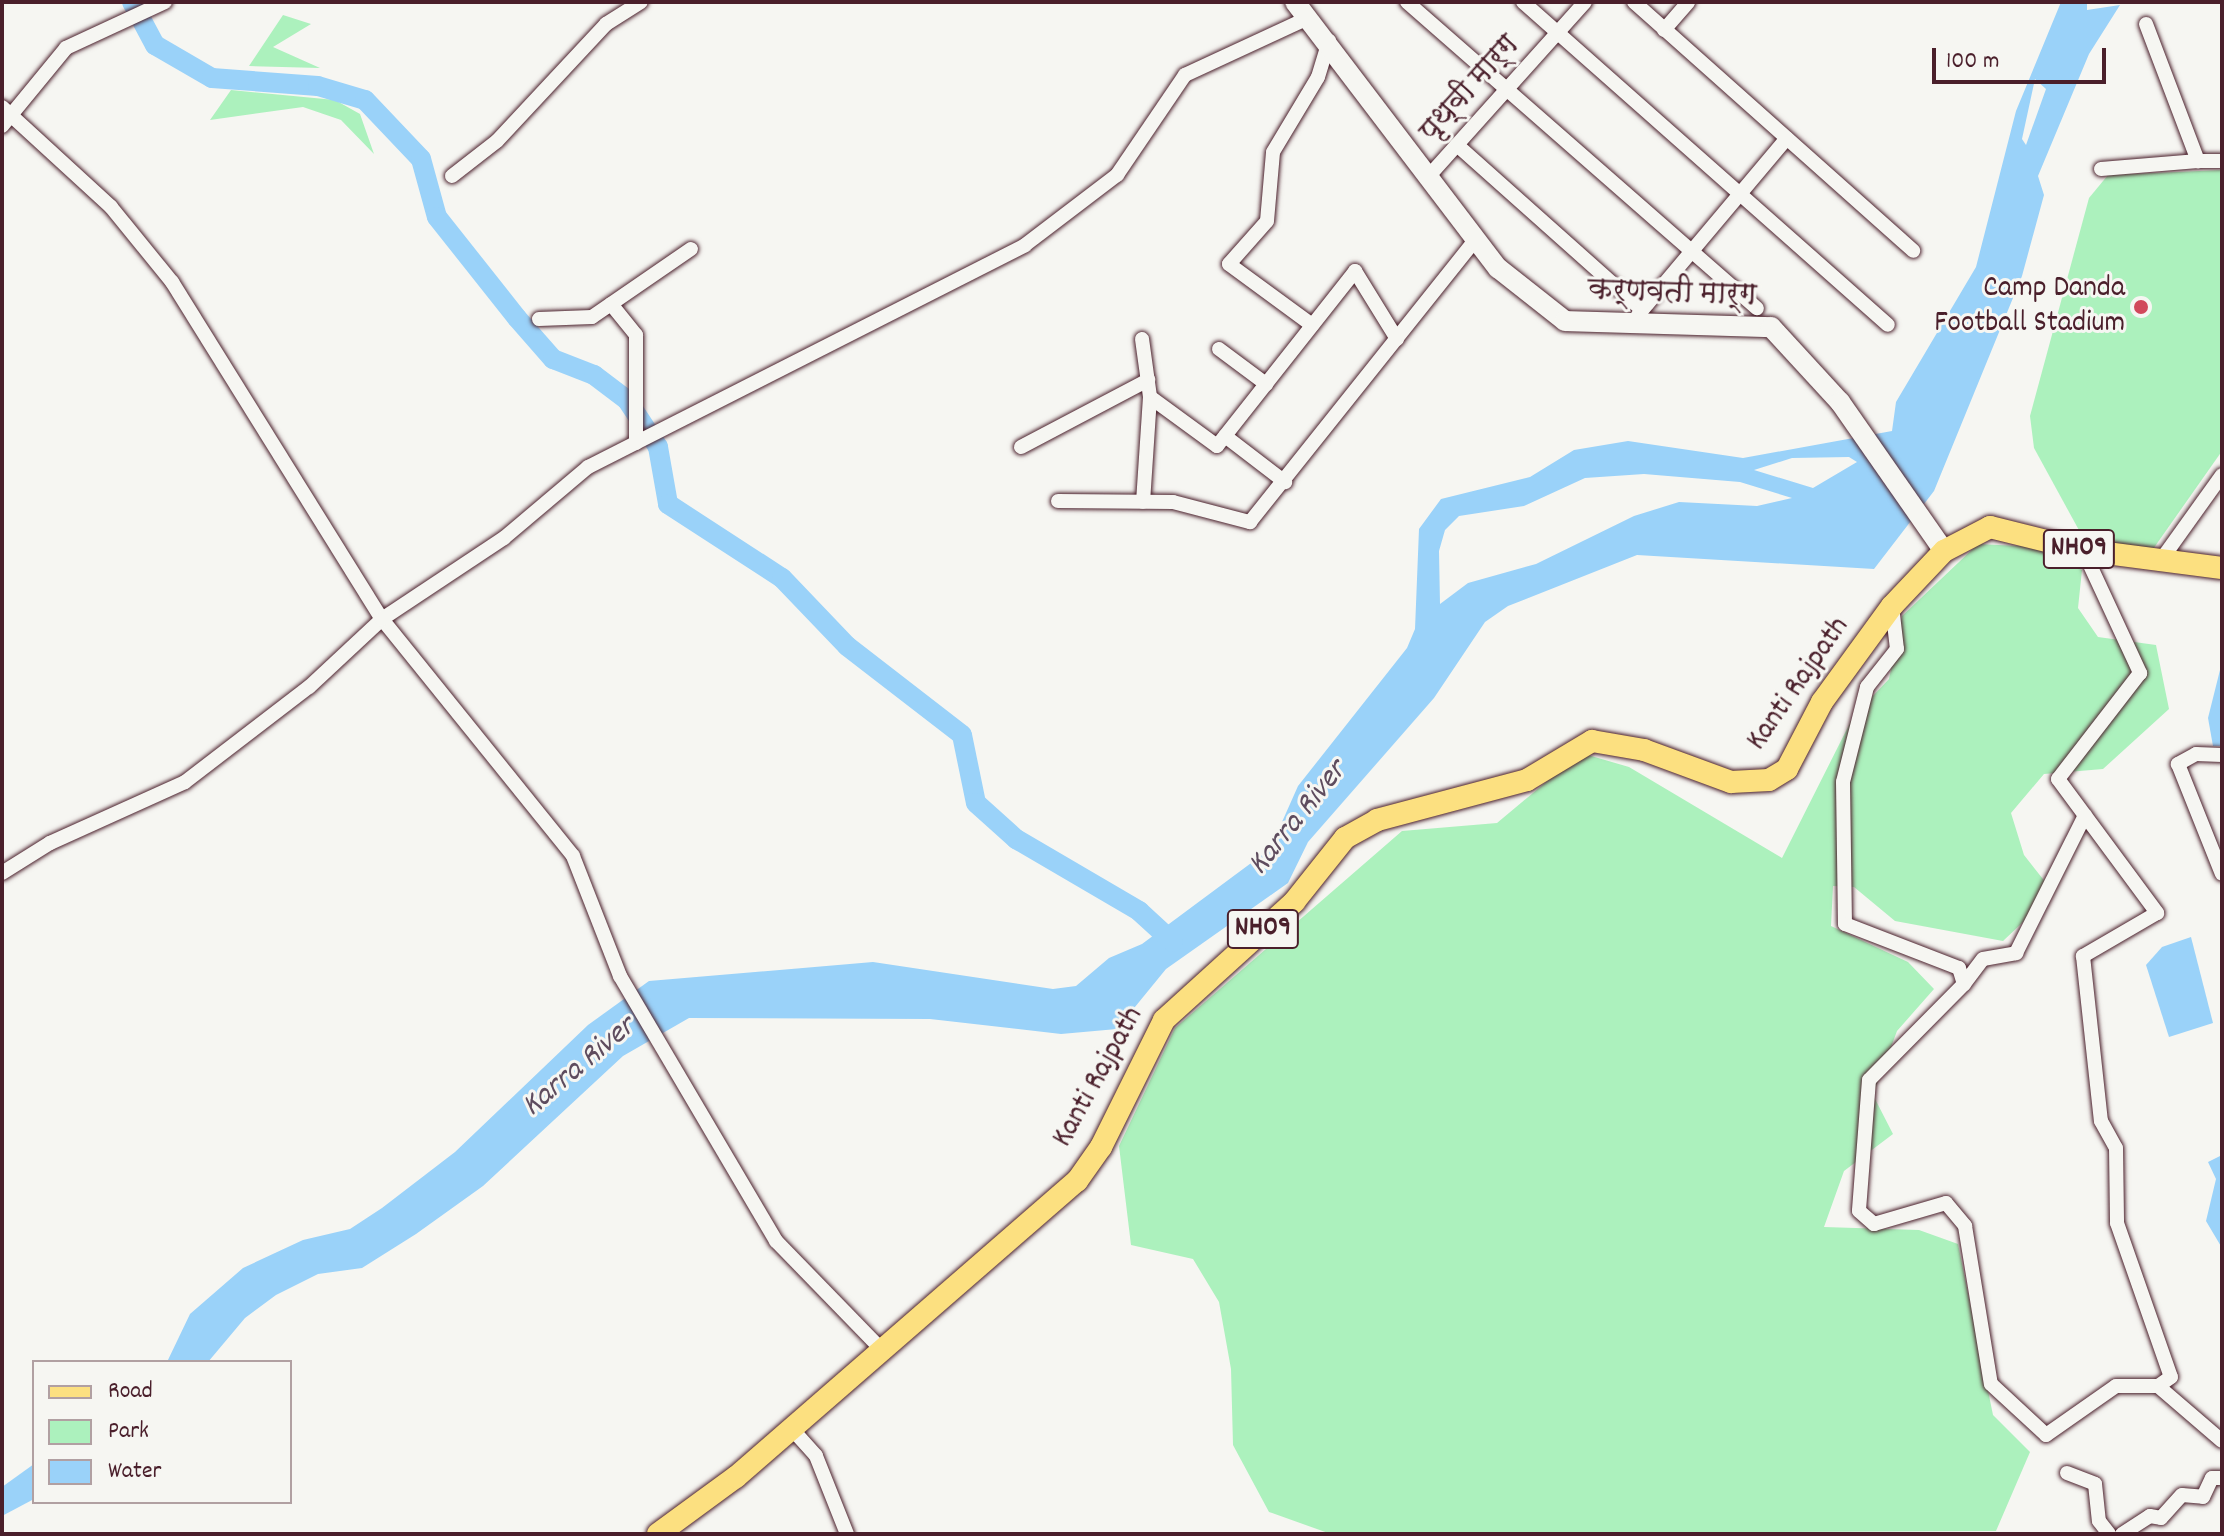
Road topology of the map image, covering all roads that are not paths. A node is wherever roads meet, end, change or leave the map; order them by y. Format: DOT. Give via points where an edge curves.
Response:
graph roads {
  1 [pos="165,2"];
  2 [pos="641,2"];
  3 [pos="1407,2"];
  4 [pos="1523,2"];
  5 [pos="1585,2"];
  6 [pos="1634,2"];
  7 [pos="1688,2"];
  8 [pos="1302,10"];
  9 [pos="2146,24"];
  10 [pos="1664,30"];
  11 [pos="1558,32"];
  12 [pos="1329,41"];
  13 [pos="1507,89"];
  14 [pos="5,115"];
  15 [pos="1787,138"];
  16 [pos="1457,145"];
  17 [pos="2198,161"];
  18 [pos="2222,161"];
  19 [pos="2101,169"];
  20 [pos="452,176"];
  21 [pos="1428,177"];
  22 [pos="1740,194"];
  23 [pos="1476,239"];
  24 [pos="691,249"];
  25 [pos="1691,250"];
  26 [pos="1913,251"];
  27 [pos="611,304"];
  28 [pos="1757,308"];
  29 [pos="1638,317"];
  30 [pos="539,319"];
  31 [pos="1312,325"];
  32 [pos="1888,325"];
  33 [pos="1142,339"];
  34 [pos="1397,339"];
  35 [pos="1219,349"];
  36 [pos="1148,380"];
  37 [pos="1266,384"];
  38 [pos="1150,397"];
  39 [pos="1225,436"];
  40 [pos="639,442"];
  41 [pos="1021,447"];
  42 [pos="2222,475"];
  43 [pos="1285,482"];
  44 [pos="1058,501"];
  45 [pos="1143,502"];
  46 [pos="2083,550"];
  47 [pos="1944,551"];
  48 [pos="2159,563"];
  49 [pos="2222,568"];
  50 [pos="1892,606"];
  51 [pos="382,619"];
  52 [pos="2222,755"];
  53 [pos="2085,815"];
  54 [pos="2,873"];
  55 [pos="2222,874"];
  56 [pos="1964,984"];
  57 [pos="879,1347"];
  58 [pos="2158,1386"];
  59 [pos="792,1429"];
  60 [pos="2222,1441"];
  61 [pos="2067,1473"];
  62 [pos="2222,1478"];
  63 [pos="658,1534"];
  64 [pos="847,1534"];
  65 [pos="2109,1534"];
  66 [pos="2122,1534"];
  1 -- 14 [label="street" via="66,48"];
  2 -- 20 [label="street" via="606,24 497,141"];
  3 -- 13 [label="street"];
  4 -- 11 [label="street"];
  5 -- 11 [label="street, पृथ्वी मार्ग"];
  6 -- 10 [label="street"];
  7 -- 10 [label="street"];
  8 -- 12 [label="main road, कर्णवती मार्ग"];
  8 -- 40 [label="street" via="1185,75 1117,175 1025,245 848,329"];
  9 -- 17 [label="street"];
  10 -- 15 [label="street"];
  11 -- 13 [label="street, पृथ्वी मार्ग"];
  11 -- 22 [label="street"];
  12 -- 21 [label="main road, कर्णवती मार्ग"];
  12 -- 31 [label="street" via="1318,77 1273,152 1267,221 1229,264"];
  13 -- 16 [label="street, पृथ्वी मार्ग"];
  13 -- 25 [label="street"];
  14 -- 51 [label="street" via="111,207 172,282"];
  15 -- 22 [label="street"];
  15 -- 26 [label="street"];
  16 -- 21 [label="street, पृथ्वी मार्ग"];
  16 -- 29 [label="street"];
  17 -- 18 [label="street"];
  17 -- 19 [label="street"];
  21 -- 23 [label="main road, कर्णवती मार्ग"];
  22 -- 25 [label="street"];
  22 -- 32 [label="street"];
  23 -- 29 [label="main road, कर्णवती मार्ग" via="1498,268 1565,321"];
  23 -- 34 [label="street"];
  24 -- 27 [label="street"];
  25 -- 28 [label="street"];
  25 -- 29 [label="street"];
  27 -- 30 [label="street" via="592,317"];
  27 -- 40 [label="street" via="636,335"];
  29 -- 47 [label="main road, कर्णवती मार्ग" via="1771,327 1840,402"];
  31 -- 34 [label="street" via="1355,271"];
  31 -- 37 [label="street"];
  33 -- 36 [label="street"];
  34 -- 43 [label="street"];
  35 -- 37 [label="street"];
  36 -- 38 [label="street"];
  36 -- 41 [label="street"];
  37 -- 39 [label="street"];
  38 -- 39 [label="street" via="1217,446"];
  38 -- 45 [label="street"];
  39 -- 43 [label="street"];
  40 -- 51 [label="street" via="588,467 504,538"];
  42 -- 48 [label="street"];
  43 -- 45 [label="street" via="1250,522"];
  44 -- 45 [label="street"];
  46 -- 47 [label="main road, NH09" via="1990,527"];
  46 -- 48 [label="main road, NH09"];
  46 -- 53 [label="street" via="2140,673 2058,779"];
  47 -- 50 [label="main road, Kanti Rajpath / NH09"];
  48 -- 49 [label="main road, NH09"];
  50 -- 56 [label="street" via="1897,649 1867,687 1843,782 1845,924 1959,968"];
  50 -- 57 [label="main road, Kanti Rajpath / NH09" via="1822,702 1787,769 1769,780 1731,782 1644,750 1592,741 1527,780 1377,820 1345,838 1294,902 1164,1020 1101,1147 1077,1181"];
  51 -- 54 [label="street" via="309,687 185,782 50,843"];
  51 -- 57 [label="street" via="573,856 620,976 776,1241"];
  52 -- 55 [label="street" via="2196,754 2178,764"];
  53 -- 56 [label="street" via="2016,953 1983,959"];
  53 -- 58 [label="street" via="2157,913 2083,956 2101,1121 2116,1148 2117,1223 2171,1377"];
  56 -- 58 [label="street" via="1869,1080 1859,1211 1874,1224 1946,1203 1965,1226 1991,1384 2046,1435 2116,1386"];
  57 -- 59 [label="main road, Kanti Rajpath / NH09"];
  58 -- 60 [label="street"];
  59 -- 63 [label="main road, Kanti Rajpath / NH09"];
  59 -- 64 [label="street" via="816,1456"];
  61 -- 65 [label="street" via="2095,1484 2099,1521"];
  62 -- 66 [label="street" via="2212,1478 2203,1497 2182,1495 2161,1518 2150,1516"];
}
